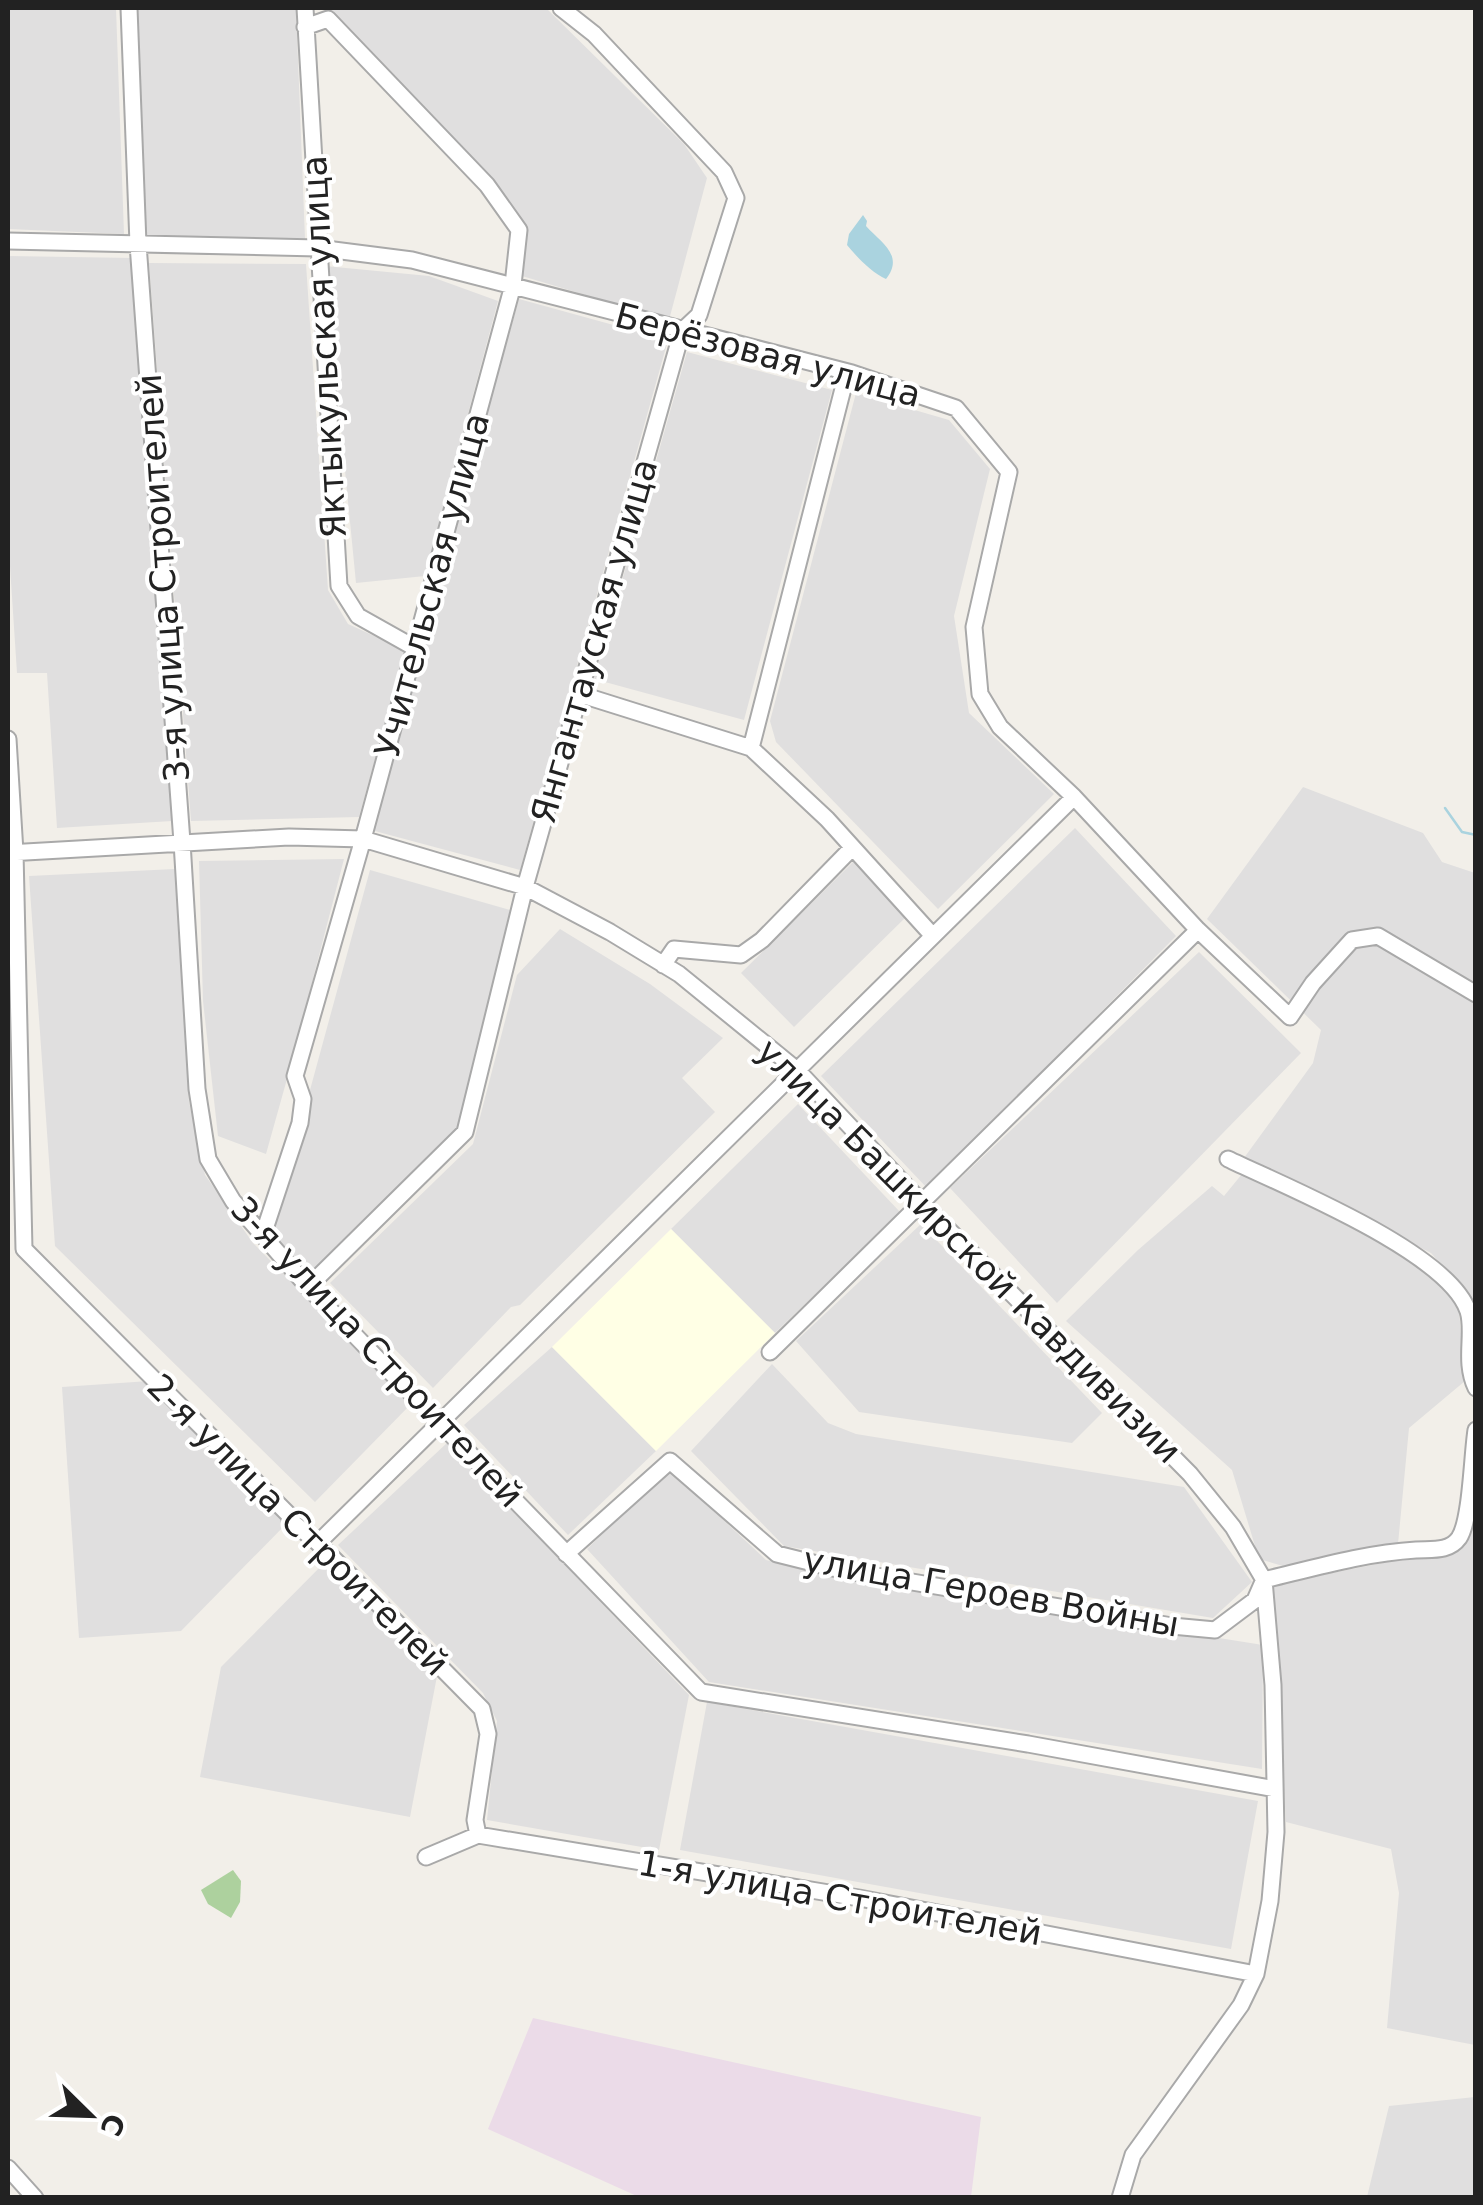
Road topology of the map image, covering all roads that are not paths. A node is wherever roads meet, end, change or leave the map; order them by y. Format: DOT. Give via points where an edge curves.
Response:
graph roads {
  1 [pos="129,8"];
  2 [pos="304,8"];
  3 [pos="561,8"];
  4 [pos="305,27"];
  5 [pos="8,241"];
  6 [pos="138,244"];
  7 [pos="318,248"];
  8 [pos="512,285"];
  9 [pos="682,331"];
  10 [pos="847,373"];
  11 [pos="415,648"];
  12 [pos="579,694"];
  13 [pos="8,739"];
  14 [pos="751,748"];
  15 [pos="1074,797"];
  16 [pos="363,839"];
  17 [pos="182,842"];
  18 [pos="852,848"];
  19 [pos="12,852"];
  20 [pos="525,888"];
  21 [pos="1198,930"];
  22 [pos="933,936"];
  23 [pos="664,965"];
  24 [pos="1476,994"];
  25 [pos="798,1070"];
  26 [pos="1228,1159"];
  27 [pos="922,1203"];
  28 [pos="263,1235"];
  29 [pos="308,1287"];
  30 [pos="770,1352"];
  31 [pos="1476,1388"];
  32 [pos="439,1424"];
  33 [pos="1476,1430"];
  34 [pos="318,1544"];
  35 [pos="566,1554"];
  36 [pos="1264,1580"];
  37 [pos="1274,1789"];
  38 [pos="478,1835"];
  39 [pos="426,1856"];
  40 [pos="1256,1974"];
  41 [pos="8,2168"];
  42 [pos="35,2198"];
  43 [pos="1120,2198"];
  1 -- 6 [label="street, 3-я улица Строителей"];
  2 -- 4 [label="street, Яктыкульская улица"];
  3 -- 9 [label="street, Янгантауская улица" via="594,34 724,172 736,198 699,315"];
  4 -- 7 [label="street, Яктыкульская улица"];
  4 -- 8 [label="street, Учительская улица" via="328,18 487,185 519,230"];
  5 -- 6 [label="street, Берёзовая улица"];
  6 -- 7 [label="street, Берёзовая улица"];
  6 -- 17 [label="street, 3-я улица Строителей"];
  7 -- 8 [label="street, Берёзовая улица" via="412,260"];
  7 -- 11 [label="street, Яктыкульская улица" via="338,586 358,616"];
  8 -- 9 [label="street, Берёзовая улица"];
  8 -- 11 [label="street, Учительская улица"];
  9 -- 10 [label="street, Берёзовая улица"];
  9 -- 12 [label="street, Янгантауская улица"];
  10 -- 14 [label="street"];
  10 -- 15 [label="street, Берёзовая улица" via="956,408 1009,472 974,627 980,694 1000,727"];
  11 -- 16 [label="street, Учительская улица"];
  12 -- 14 [label="street"];
  12 -- 20 [label="street, Янгантауская улица"];
  13 -- 19 [label="street"];
  14 -- 18 [label="street"];
  15 -- 21 [label="street, Берёзовая улица"];
  15 -- 22 [label="street"];
  16 -- 17 [label="street, улица Башкирской Кавдивизии"];
  16 -- 20 [label="street, улица Башкирской Кавдивизии"];
  16 -- 28 [label="street, Учительская улица" via="295,1076 303,1099 300,1123"];
  17 -- 19 [label="street, улица Башкирской Кавдивизии"];
  17 -- 28 [label="street, 3-я улица Строителей" via="197,1089 208,1159"];
  18 -- 22 [label="street"];
  18 -- 23 [label="street" via="741,955 674,949"];
  19 -- 34 [label="street, 2-я улица Строителей" via="24,1249"];
  20 -- 23 [label="street, улица Башкирской Кавдивизии"];
  20 -- 29 [label="street, Янгантауская улица" via="465,1132"];
  21 -- 24 [label="street, Берёзовая улица" via="1290,1017 1352,940 1378,936"];
  21 -- 27 [label="street"];
  22 -- 25 [label="street"];
  23 -- 25 [label="street, улица Башкирской Кавдивизии"];
  25 -- 27 [label="street, улица Башкирской Кавдивизии"];
  25 -- 32 [label="street"];
  26 -- 31 [label="street" via="1422,1257 1468,1311"];
  27 -- 30 [label="street"];
  27 -- 36 [label="street, улица Башкирской Кавдивизии" via="1190,1474"];
  28 -- 29 [label="street, 3-я улица Строителей"];
  29 -- 32 [label="street, 3-я улица Строителей"];
  32 -- 34 [label="street"];
  32 -- 35 [label="street, 3-я улица Строителей"];
  33 -- 36 [label="street" via="1465,1523 1447,1548 1337,1562"];
  34 -- 38 [label="street, 2-я улица Строителей" via="482,1709 488,1734"];
  35 -- 36 [label="street, улица Героев Войны" via="670,1460 777,1554 841,1570 1215,1630 1255,1600"];
  35 -- 37 [label="street, 3-я улица Строителей" via="700,1692"];
  36 -- 37 [label="street, улица Башкирской Кавдивизии"];
  37 -- 40 [label="street, улица Башкирской Кавдивизии" via="1270,1901"];
  38 -- 39 [label="street"];
  38 -- 40 [label="street, 1-я улица Строителей" via="860,1898"];
  40 -- 43 [label="street, улица Башкирской Кавдивизии" via="1133,2156"];
  41 -- 42 [label="street"];
}
